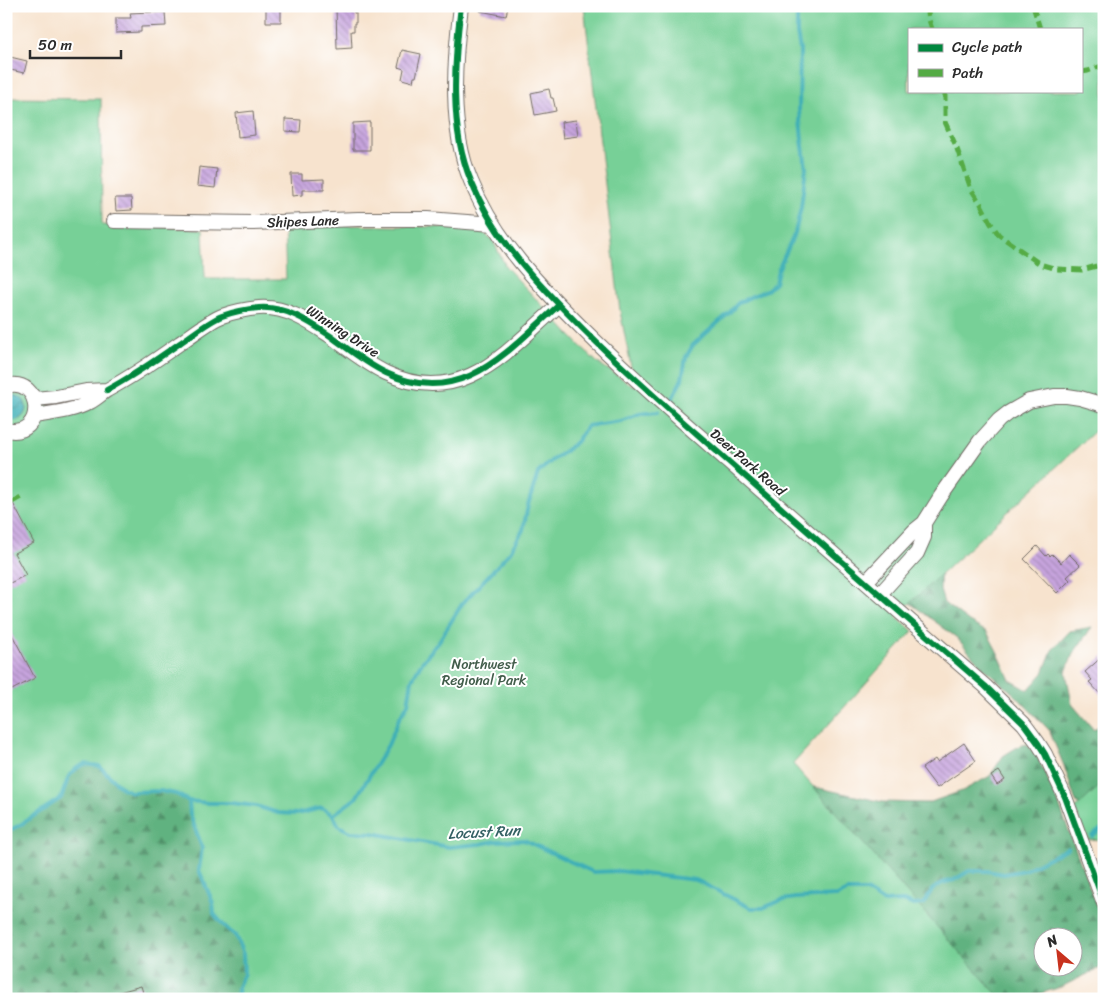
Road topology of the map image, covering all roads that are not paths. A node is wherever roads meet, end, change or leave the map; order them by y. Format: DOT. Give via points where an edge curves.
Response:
graph roads {
  1 [pos="461,6"];
  2 [pos="114,221"];
  3 [pos="493,224"];
  4 [pos="558,305"];
  5 [pos="6,386"];
  6 [pos="107,390"];
  7 [pos="34,399"];
  8 [pos="1104,405"];
  9 [pos="35,416"];
  10 [pos="6,430"];
  11 [pos="924,523"];
  12 [pos="866,582"];
  13 [pos="880,594"];
  14 [pos="1104,903"];
  1 -- 3 [label="street, Deer Park Road" via="456,64 459,140 470,180"];
  2 -- 3 [label="street, Shipes Lane" via="253,223 428,219"];
  3 -- 4 [label="street, Deer Park Road" via="516,257"];
  4 -- 6 [label="street, Winning Drive" via="478,373 450,382 421,383 395,377 295,315 260,308 221,317"];
  4 -- 12 [label="street, Deer Park Road" via="670,411"];
  5 -- 7 [label="street" via="18,385 30,392"];
  6 -- 7 [label="street, Winning Drive"];
  6 -- 9 [label="street, Winning Drive" via="72,409"];
  7 -- 9 [label="street"];
  8 -- 11 [label="street" via="1080,398 1054,396 1030,401 1008,412 980,441"];
  9 -- 10 [label="street, Winning Drive" via="26,427"];
  11 -- 12 [label="street"];
  11 -- 13 [label="street" via="924,538 917,553"];
  12 -- 13 [label="street, Deer Park Road"];
  13 -- 14 [label="street, Deer Park Road" via="985,686 1031,733 1055,774"];
}
